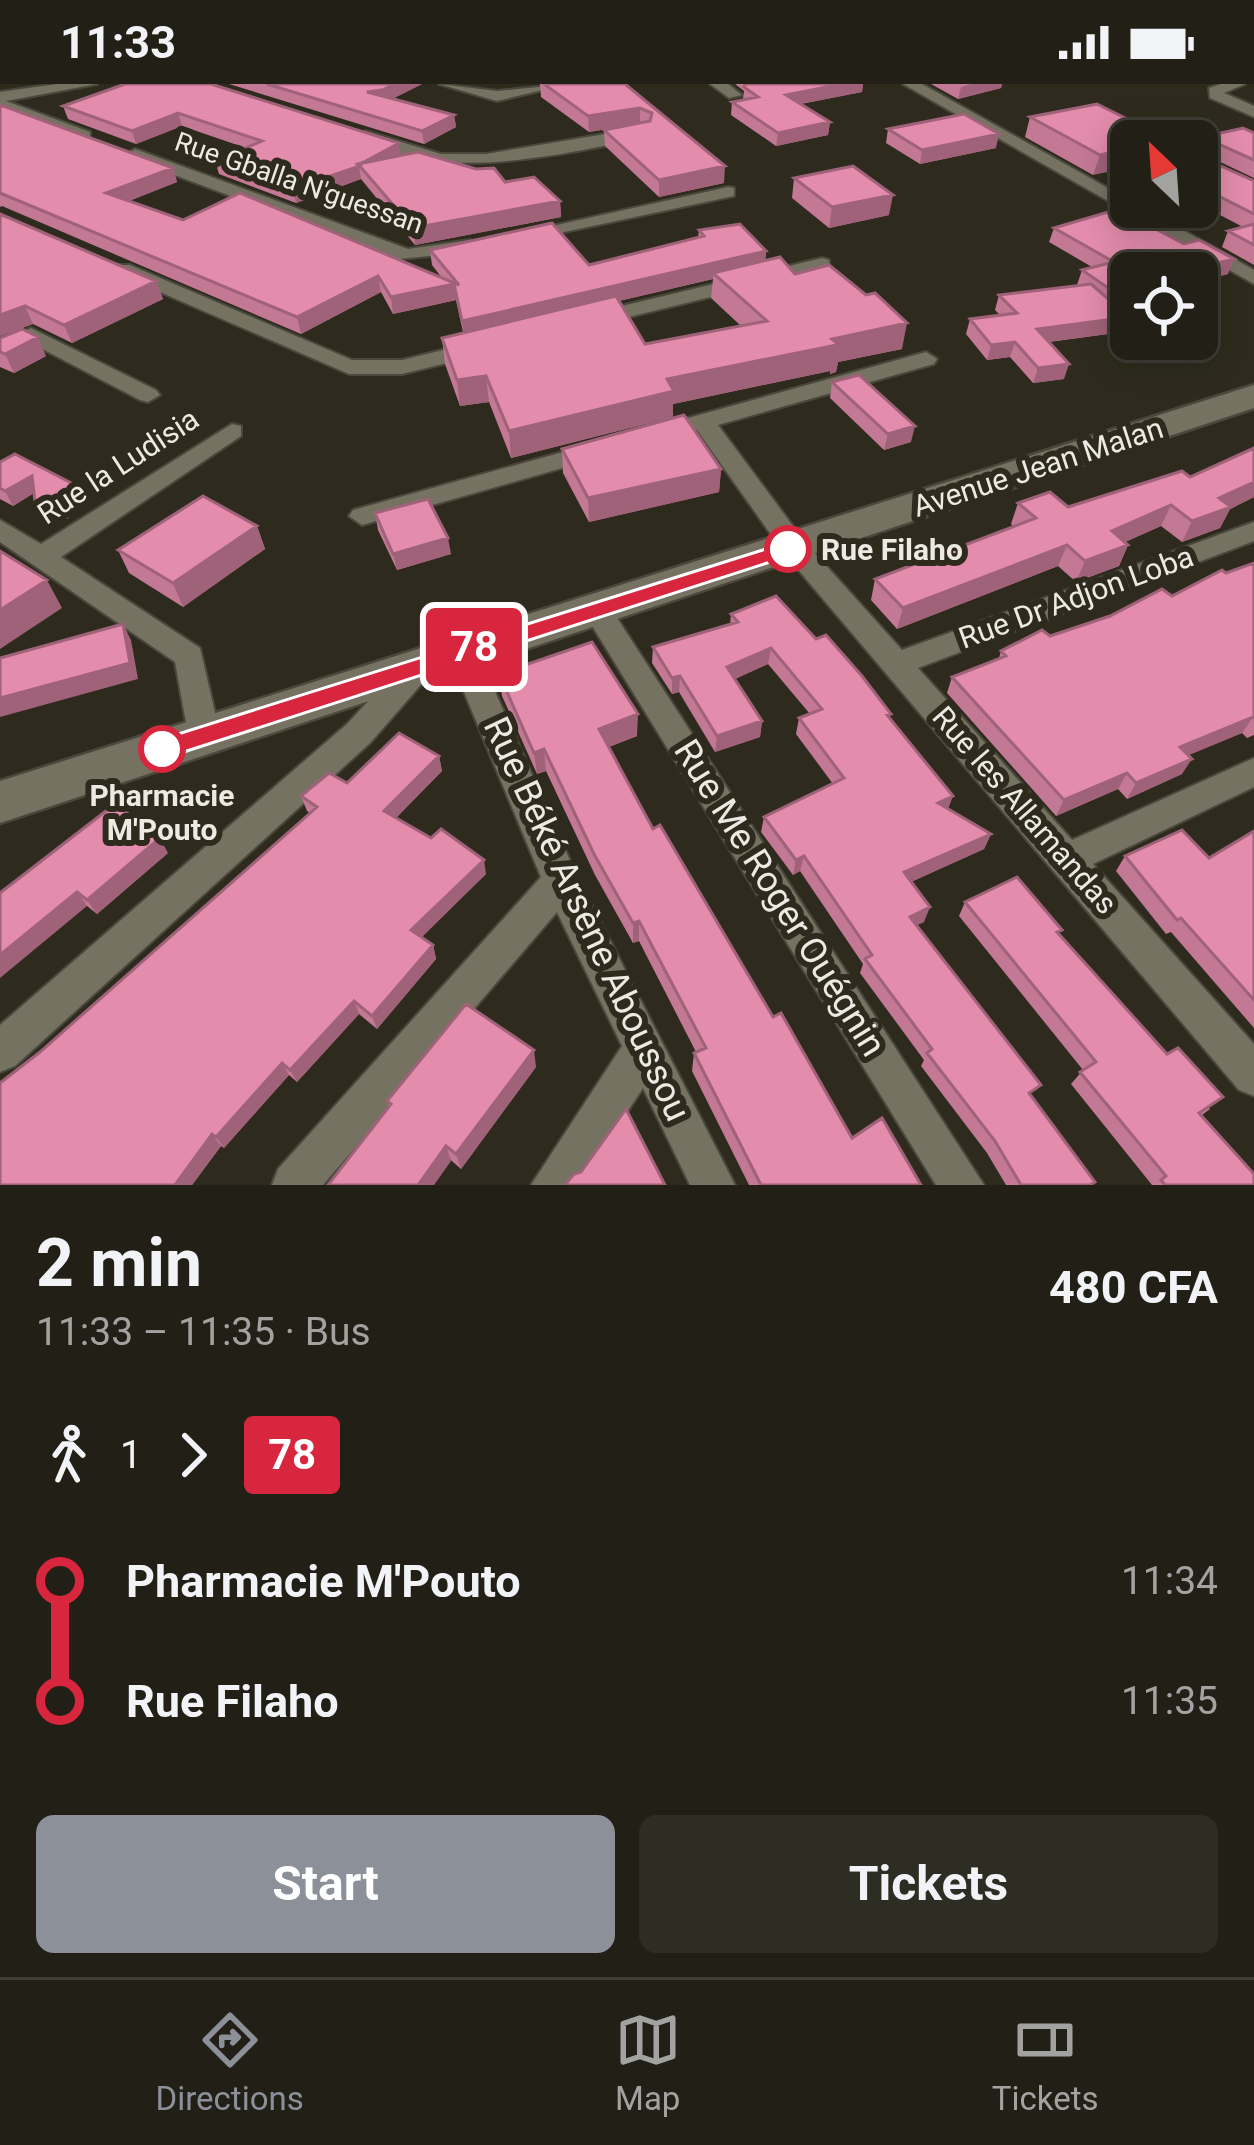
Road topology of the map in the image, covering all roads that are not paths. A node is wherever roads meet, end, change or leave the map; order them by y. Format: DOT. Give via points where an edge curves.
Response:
graph roads {
  1 [pos="89,84"];
  2 [pos="447,84"];
  3 [pos="560,84"];
  4 [pos="718,84"];
  5 [pos="910,84"];
  6 [pos="1237,84"];
  7 [pos="7,95"];
  8 [pos="734,95"];
  9 [pos="1254,112"];
  10 [pos="352,132"];
  11 [pos="641,133"];
  12 [pos="728,192"];
  13 [pos="109,263"];
  14 [pos="822,264"];
  15 [pos="1254,278"];
  16 [pos="560,328"];
  17 [pos="515,339"];
  18 [pos="0,350"];
  19 [pos="926,359"];
  20 [pos="148,395"];
  21 [pos="1254,396"];
  22 [pos="704,421"];
  23 [pos="232,431"];
  24 [pos="659,434"];
  25 [pos="614,446"];
  26 [pos="362,516"];
  27 [pos="0,529"];
  28 [pos="1254,531"];
  29 [pos="794,547"];
  30 [pos="41,556"];
  31 [pos="598,611"];
  32 [pos="442,657"];
  33 [pos="898,663"];
  34 [pos="204,734"];
  35 [pos="1254,772"];
  36 [pos="0,802"];
  37 [pos="1067,859"];
  38 [pos="561,881"];
  39 [pos="646,1047"];
  40 [pos="0,1052"];
  41 [pos="1254,1075"];
  42 [pos="294,1185"];
  43 [pos="553,1185"];
  44 [pos="713,1185"];
  45 [pos="962,1185"];
  1 -- 7 [label="street"];
  2 -- 3 [label="street" via="496,96"];
  4 -- 8 [label="street"];
  5 -- 15 [label="street"];
  6 -- 9 [label="street" via="1214,91"];
  7 -- 12 [label="street, Rue Gballa N'guessan" via="406,255"];
  10 -- 11 [label="street" via="440,159"];
  13 -- 17 [label="street" via="349,367 402,367"];
  14 -- 16 [label="street"];
  18 -- 20 [label="street" via="31,335"];
  19 -- 22 [label="street"];
  21 -- 29 [label="main road, Avenue Jean Malan"];
  22 -- 24 [label="street"];
  22 -- 29 [label="street, Rue les Allamandas"];
  23 -- 30 [label="street, Rue la Ludisia"];
  25 -- 26 [label="street"];
  27 -- 30 [label="street"];
  28 -- 33 [label="street, Rue Dr Adjon Loba"];
  29 -- 31 [label="main road, Avenue Jean Malan"];
  29 -- 33 [label="street, Rue les Allamandas"];
  30 -- 34 [label="street" via="189,656"];
  31 -- 32 [label="main road, Avenue Jean Malan"];
  31 -- 45 [label="street, Rue Me Roger Ouégnin"];
  32 -- 34 [label="main road, Avenue Jean Malan"];
  32 -- 38 [label="street, Rue Béké Arsène Aboussou"];
  32 -- 40 [label="street"];
  33 -- 37 [label="street, Rue les Allamandas"];
  34 -- 36 [label="main road, Avenue Jean Malan"];
  35 -- 37 [label="street"];
  37 -- 41 [label="street, Rue les Allamandas"];
  38 -- 39 [label="street, Rue Béké Arsène Aboussou"];
  38 -- 42 [label="street"];
  39 -- 43 [label="street"];
  39 -- 44 [label="street, Rue Béké Arsène Aboussou"];
}
